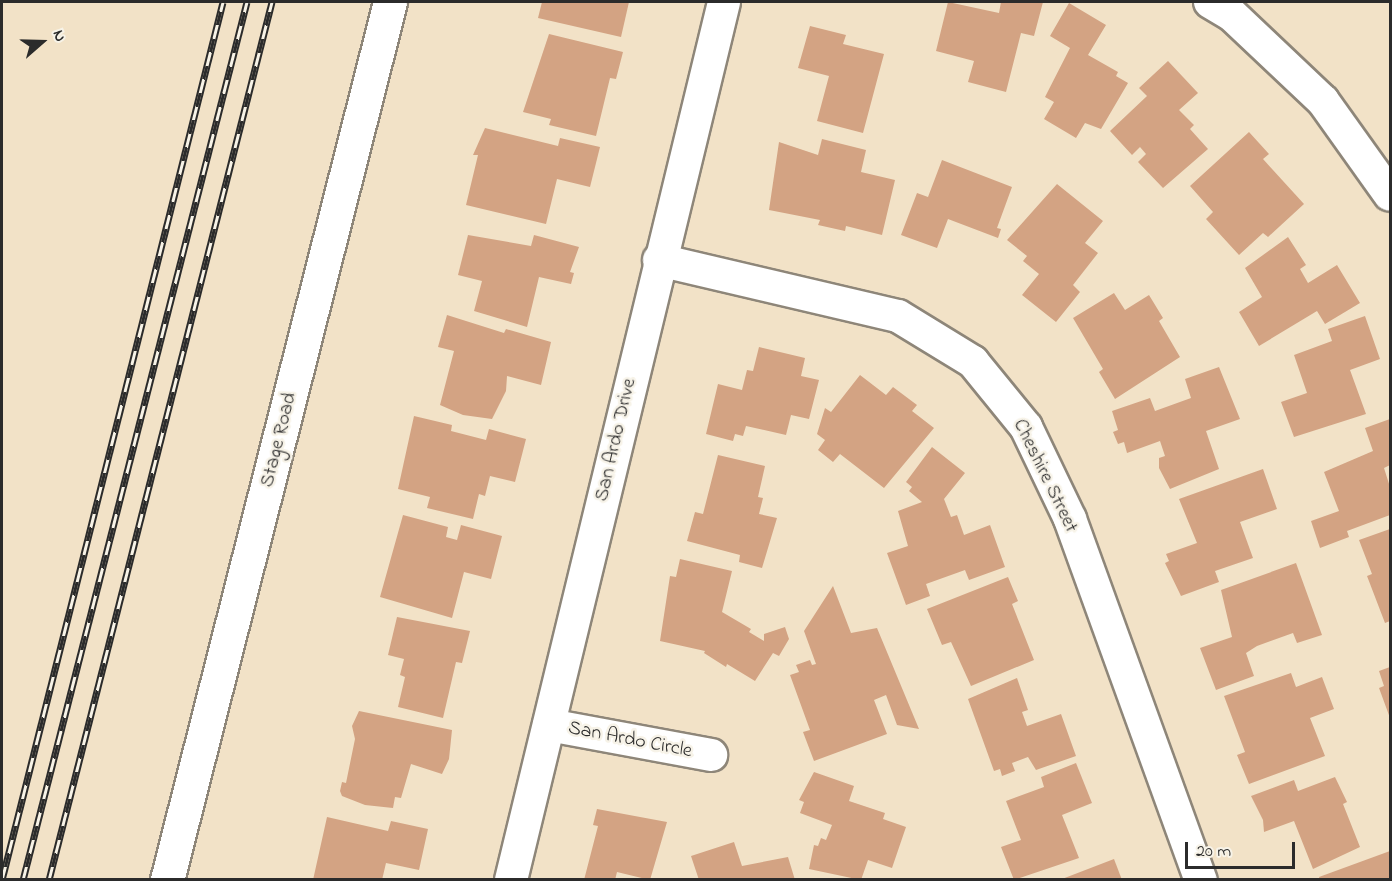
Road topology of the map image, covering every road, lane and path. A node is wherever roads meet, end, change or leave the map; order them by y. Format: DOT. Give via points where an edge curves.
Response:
graph roads {
  1 [pos="390,2"];
  2 [pos="724,2"];
  3 [pos="1210,2"];
  4 [pos="1390,195"];
  5 [pos="659,260"];
  6 [pos="549,725"];
  7 [pos="711,755"];
  8 [pos="167,879"];
  9 [pos="511,879"];
  10 [pos="1201,879"];
  1 -- 8 [label="main road, Stage Road"];
  2 -- 5 [label="street, San Ardo Drive"];
  3 -- 4 [label="street" via="1232,15 1323,102"];
  5 -- 6 [label="street, San Ardo Drive"];
  5 -- 10 [label="street, Cheshire Street" via="898,316 973,362 1026,427 1070,519"];
  6 -- 7 [label="street, San Ardo Circle"];
  6 -- 9 [label="street, San Ardo Drive"];
}
